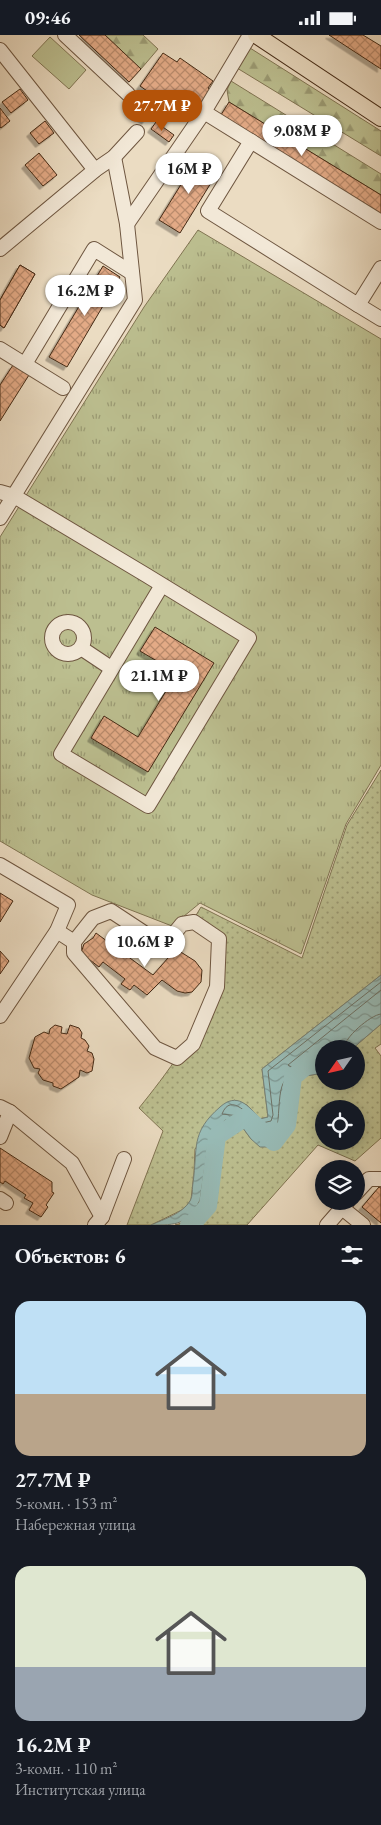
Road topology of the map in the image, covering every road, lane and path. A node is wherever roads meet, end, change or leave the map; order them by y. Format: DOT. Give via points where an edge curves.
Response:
graph roads {
  1 [pos="65,35"];
  2 [pos="250,35"];
  3 [pos="256,35"];
  4 [pos="0,49"];
  5 [pos="128,94"];
  6 [pos="204,111"];
  7 [pos="381,118"];
  8 [pos="137,132"];
  9 [pos="252,141"];
  10 [pos="114,157"];
  11 [pos="95,170"];
  12 [pos="381,222"];
  13 [pos="127,224"];
  14 [pos="1,250"];
  15 [pos="381,268"];
  16 [pos="132,273"];
  17 [pos="358,305"];
  18 [pos="381,319"];
  19 [pos="2,355"];
  20 [pos="25,364"];
  21 [pos="63,388"];
  22 [pos="0,492"];
  23 [pos="14,496"];
  24 [pos="0,518"];
  25 [pos="162,585"];
  26 [pos="81,648"];
  27 [pos="111,668"];
  28 [pos="0,865"];
  29 [pos="57,931"];
  30 [pos="74,942"];
  31 [pos="0,1016"];
  32 [pos="5,1109"];
  33 [pos="0,1137"];
  34 [pos="124,1159"];
  35 [pos="381,1179"];
  36 [pos="365,1182"];
  37 [pos="341,1210"];
  38 [pos="350,1210"];
  39 [pos="98,1221"];
  40 [pos="328,1225"];
  41 [pos="363,1225"];
  1 -- 5 [label="street"];
  2 -- 6 [label="street"];
  3 -- 7 [label="main road"];
  4 -- 11 [label="street"];
  6 -- 9 [label="street"];
  6 -- 13 [label="street"];
  8 -- 10 [label="street"];
  9 -- 12 [label="street"];
  9 -- 17 [label="street" via="208,211"];
  10 -- 11 [label="street"];
  10 -- 13 [label="street"];
  11 -- 14 [label="street"];
  13 -- 16 [label="street"];
  15 -- 17 [label="street"];
  16 -- 20 [label="street" via="94,249"];
  16 -- 23 [label="street" via="135,300"];
  17 -- 18 [label="street"];
  19 -- 20 [label="street"];
  20 -- 21 [label="street"];
  22 -- 23 [label="street"];
  23 -- 24 [label="street"];
  23 -- 25 [label="street"];
  25 -- 27 [label="street"];
  25 -- 27 [label="street" via="249,638 148,807 61,754"];
  26 -- 27 [label="street"];
  28 -- 29 [label="street" via="68,905"];
  29 -- 30 [label="street"];
  29 -- 31 [label="street"];
  30 -- 30 [label="street" via="93,918 111,911 164,946 182,924 194,922 220,939 217,987 193,1044 177,1059 154,1048 74,953"];
  32 -- 33 [label="street"];
  32 -- 39 [label="street" via="72,1163"];
  34 -- 39 [label="street"];
  35 -- 36 [label="street" via="368,1179"];
  37 -- 40 [label="street"];
  38 -- 41 [label="street"];
}
